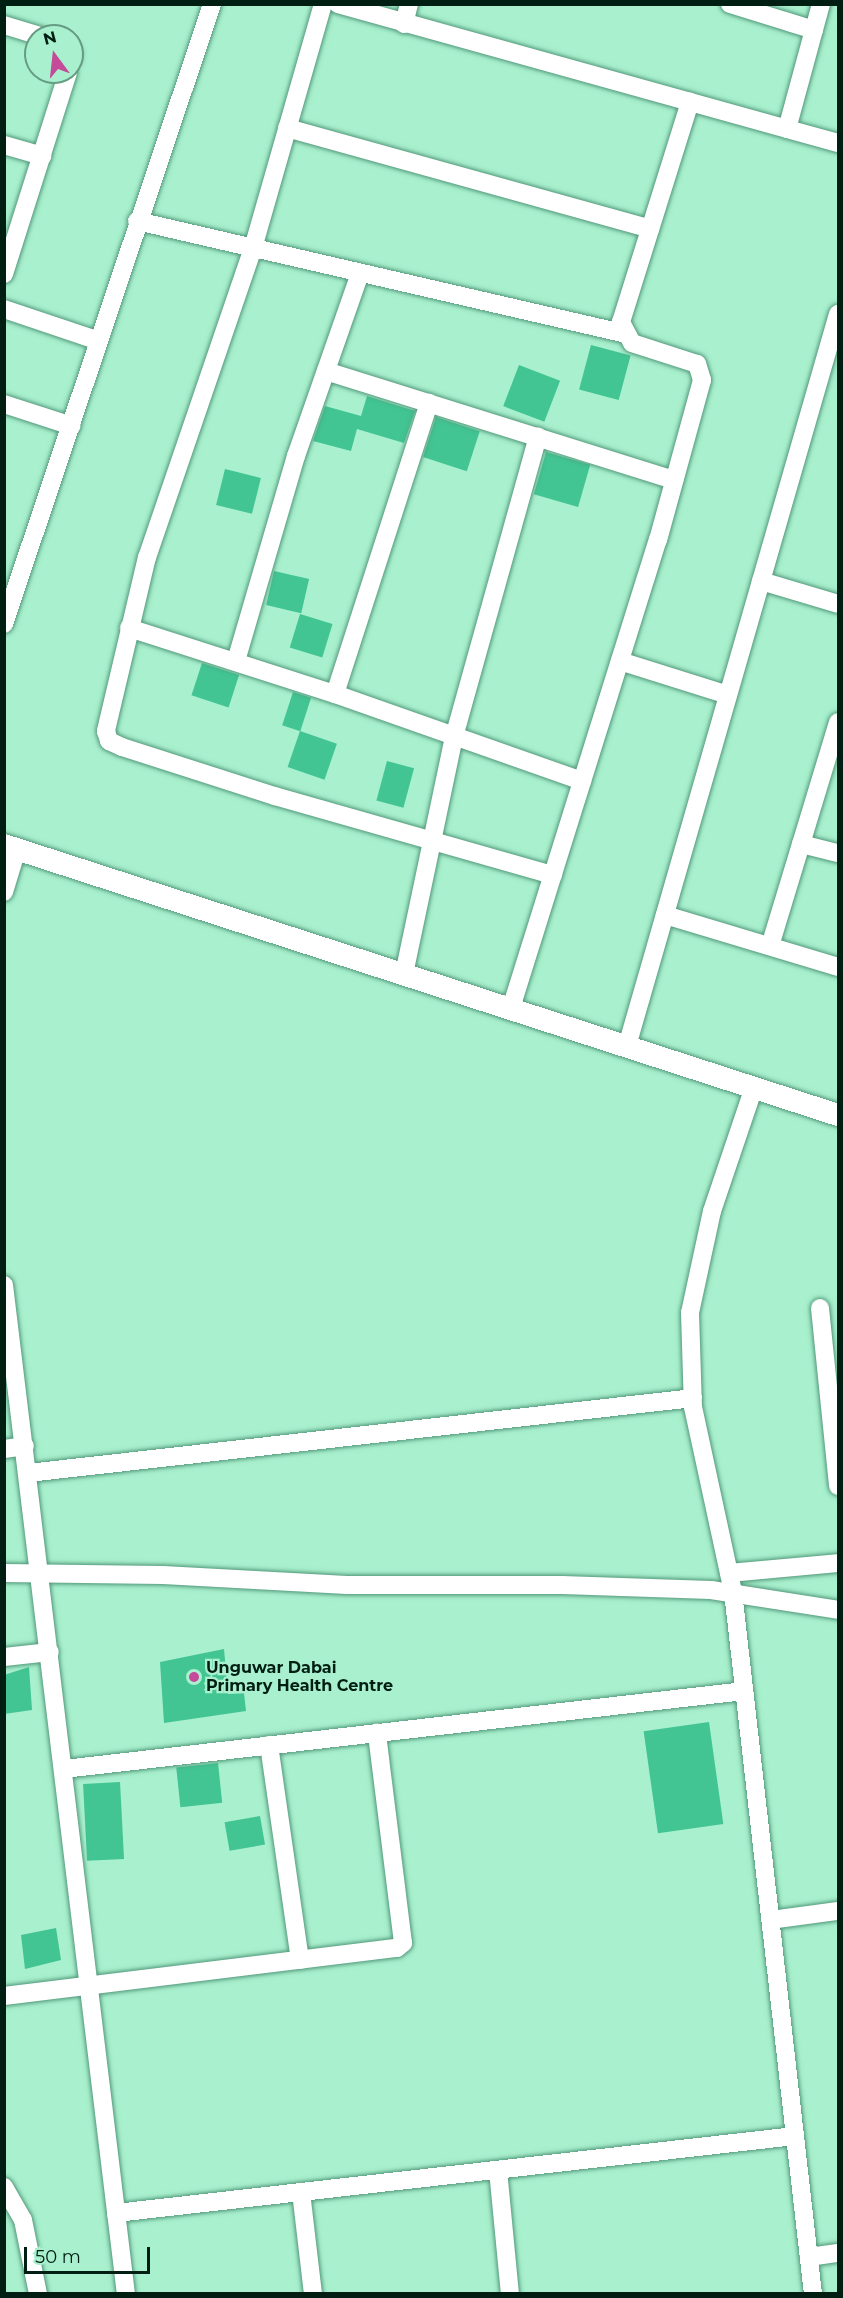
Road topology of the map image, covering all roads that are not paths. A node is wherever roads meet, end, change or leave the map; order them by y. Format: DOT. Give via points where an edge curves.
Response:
graph roads {
  1 [pos="212,4"];
  2 [pos="322,4"];
  3 [pos="338,4"];
  4 [pos="409,4"];
  5 [pos="730,4"];
  6 [pos="821,4"];
  7 [pos="404,24"];
  8 [pos="4,25"];
  9 [pos="814,30"];
  10 [pos="24,31"];
  11 [pos="64,84"];
  12 [pos="690,102"];
  13 [pos="287,128"];
  14 [pos="787,129"];
  15 [pos="838,143"];
  16 [pos="4,145"];
  17 [pos="42,156"];
  18 [pos="137,221"];
  19 [pos="650,229"];
  20 [pos="253,248"];
  21 [pos="360,273"];
  22 [pos="4,274"];
  23 [pos="4,309"];
  24 [pos="838,314"];
  25 [pos="624,333"];
  26 [pos="99,341"];
  27 [pos="832,360"];
  28 [pos="326,371"];
  29 [pos="4,404"];
  30 [pos="429,404"];
  31 [pos="72,426"];
  32 [pos="538,437"];
  33 [pos="675,480"];
  34 [pos="761,581"];
  35 [pos="838,604"];
  36 [pos="4,624"];
  37 [pos="129,628"];
  38 [pos="236,661"];
  39 [pos="620,661"];
  40 [pos="335,694"];
  41 [pos="728,695"];
  42 [pos="838,722"];
  43 [pos="454,737"];
  44 [pos="582,781"];
  45 [pos="433,838"];
  46 [pos="801,844"];
  47 [pos="11,847"];
  48 [pos="838,853"];
  49 [pos="552,875"];
  50 [pos="4,892"];
  51 [pos="665,915"];
  52 [pos="770,946"];
  53 [pos="838,967"];
  54 [pos="404,974"];
  55 [pos="511,1008"];
  56 [pos="627,1046"];
  57 [pos="754,1087"];
  58 [pos="838,1115"];
  59 [pos="4,1285"];
  60 [pos="820,1308"];
  61 [pos="8,1337"];
  62 [pos="693,1398"];
  63 [pos="25,1446"];
  64 [pos="4,1449"];
  65 [pos="28,1473"];
  66 [pos="838,1486"];
  67 [pos="838,1563"];
  68 [pos="4,1573"];
  69 [pos="41,1573"];
  70 [pos="729,1573"];
  71 [pos="733,1592"];
  72 [pos="838,1610"];
  73 [pos="50,1652"];
  74 [pos="4,1657"];
  75 [pos="744,1691"];
  76 [pos="376,1733"];
  77 [pos="269,1745"];
  78 [pos="64,1769"];
  79 [pos="838,1911"];
  80 [pos="771,1920"];
  81 [pos="300,1960"];
  82 [pos="89,1986"];
  83 [pos="4,1996"];
  84 [pos="795,2136"];
  85 [pos="498,2170"];
  86 [pos="4,2187"];
  87 [pos="301,2192"];
  88 [pos="116,2213"];
  89 [pos="838,2253"];
  90 [pos="809,2258"];
  91 [pos="38,2294"];
  92 [pos="126,2294"];
  93 [pos="313,2294"];
  94 [pos="510,2294"];
  95 [pos="813,2294"];
  1 -- 18 [label="street"];
  2 -- 13 [label="street"];
  3 -- 7 [label="street"];
  4 -- 7 [label="street"];
  5 -- 9 [label="street"];
  6 -- 9 [label="street"];
  7 -- 12 [label="street"];
  8 -- 10 [label="street"];
  9 -- 14 [label="street"];
  11 -- 17 [label="street"];
  12 -- 14 [label="street"];
  12 -- 19 [label="street"];
  13 -- 19 [label="street"];
  13 -- 20 [label="street"];
  14 -- 15 [label="street"];
  16 -- 17 [label="street"];
  17 -- 22 [label="street"];
  18 -- 20 [label="street"];
  18 -- 26 [label="street"];
  19 -- 25 [label="street" via="621,322"];
  20 -- 21 [label="street"];
  20 -- 37 [label="street" via="177,463"];
  21 -- 25 [label="street"];
  21 -- 28 [label="street"];
  23 -- 26 [label="street"];
  24 -- 27 [label="street"];
  25 -- 33 [label="street" via="632,344 697,364 700,370 702,380"];
  26 -- 31 [label="street"];
  27 -- 34 [label="street"];
  28 -- 30 [label="street"];
  28 -- 38 [label="street" via="296,456"];
  29 -- 31 [label="street"];
  30 -- 32 [label="street"];
  30 -- 40 [label="street"];
  31 -- 36 [label="street"];
  32 -- 33 [label="street"];
  32 -- 43 [label="street"];
  33 -- 39 [label="street"];
  34 -- 35 [label="street"];
  34 -- 41 [label="street"];
  37 -- 38 [label="street"];
  37 -- 45 [label="street" via="106,731 109,741 275,796"];
  38 -- 40 [label="street"];
  39 -- 41 [label="street"];
  39 -- 44 [label="street"];
  40 -- 43 [label="street"];
  41 -- 51 [label="street"];
  42 -- 46 [label="street"];
  43 -- 44 [label="street"];
  43 -- 45 [label="street"];
  44 -- 49 [label="street"];
  45 -- 49 [label="street"];
  45 -- 54 [label="street"];
  46 -- 48 [label="street"];
  46 -- 52 [label="street"];
  47 -- 50 [label="street"];
  47 -- 54 [label="street"];
  49 -- 55 [label="street"];
  51 -- 52 [label="street"];
  51 -- 56 [label="street"];
  52 -- 53 [label="street"];
  54 -- 55 [label="street"];
  55 -- 56 [label="street"];
  56 -- 57 [label="street"];
  57 -- 58 [label="street"];
  57 -- 62 [label="street" via="712,1211 690,1313"];
  59 -- 61 [label="street"];
  60 -- 66 [label="street"];
  61 -- 63 [label="street"];
  62 -- 65 [label="street"];
  62 -- 70 [label="street"];
  63 -- 64 [label="street"];
  63 -- 65 [label="street"];
  65 -- 69 [label="street"];
  67 -- 70 [label="street"];
  68 -- 69 [label="street"];
  69 -- 71 [label="street" via="346,1585 562,1585"];
  69 -- 73 [label="street"];
  70 -- 71 [label="street"];
  71 -- 72 [label="street"];
  71 -- 75 [label="street"];
  73 -- 74 [label="street"];
  73 -- 78 [label="street"];
  75 -- 76 [label="street"];
  75 -- 80 [label="street"];
  76 -- 77 [label="street"];
  76 -- 81 [label="street" via="403,1943 381,1953"];
  77 -- 78 [label="street"];
  77 -- 81 [label="street"];
  78 -- 82 [label="street"];
  79 -- 80 [label="street"];
  80 -- 84 [label="street"];
  81 -- 82 [label="street"];
  82 -- 83 [label="street"];
  82 -- 88 [label="street"];
  84 -- 85 [label="street"];
  84 -- 90 [label="street"];
  85 -- 87 [label="street"];
  85 -- 94 [label="street"];
  86 -- 91 [label="street" via="23,2220"];
  87 -- 88 [label="street"];
  87 -- 93 [label="street"];
  88 -- 92 [label="street"];
  89 -- 90 [label="street"];
  90 -- 95 [label="street"];
}
